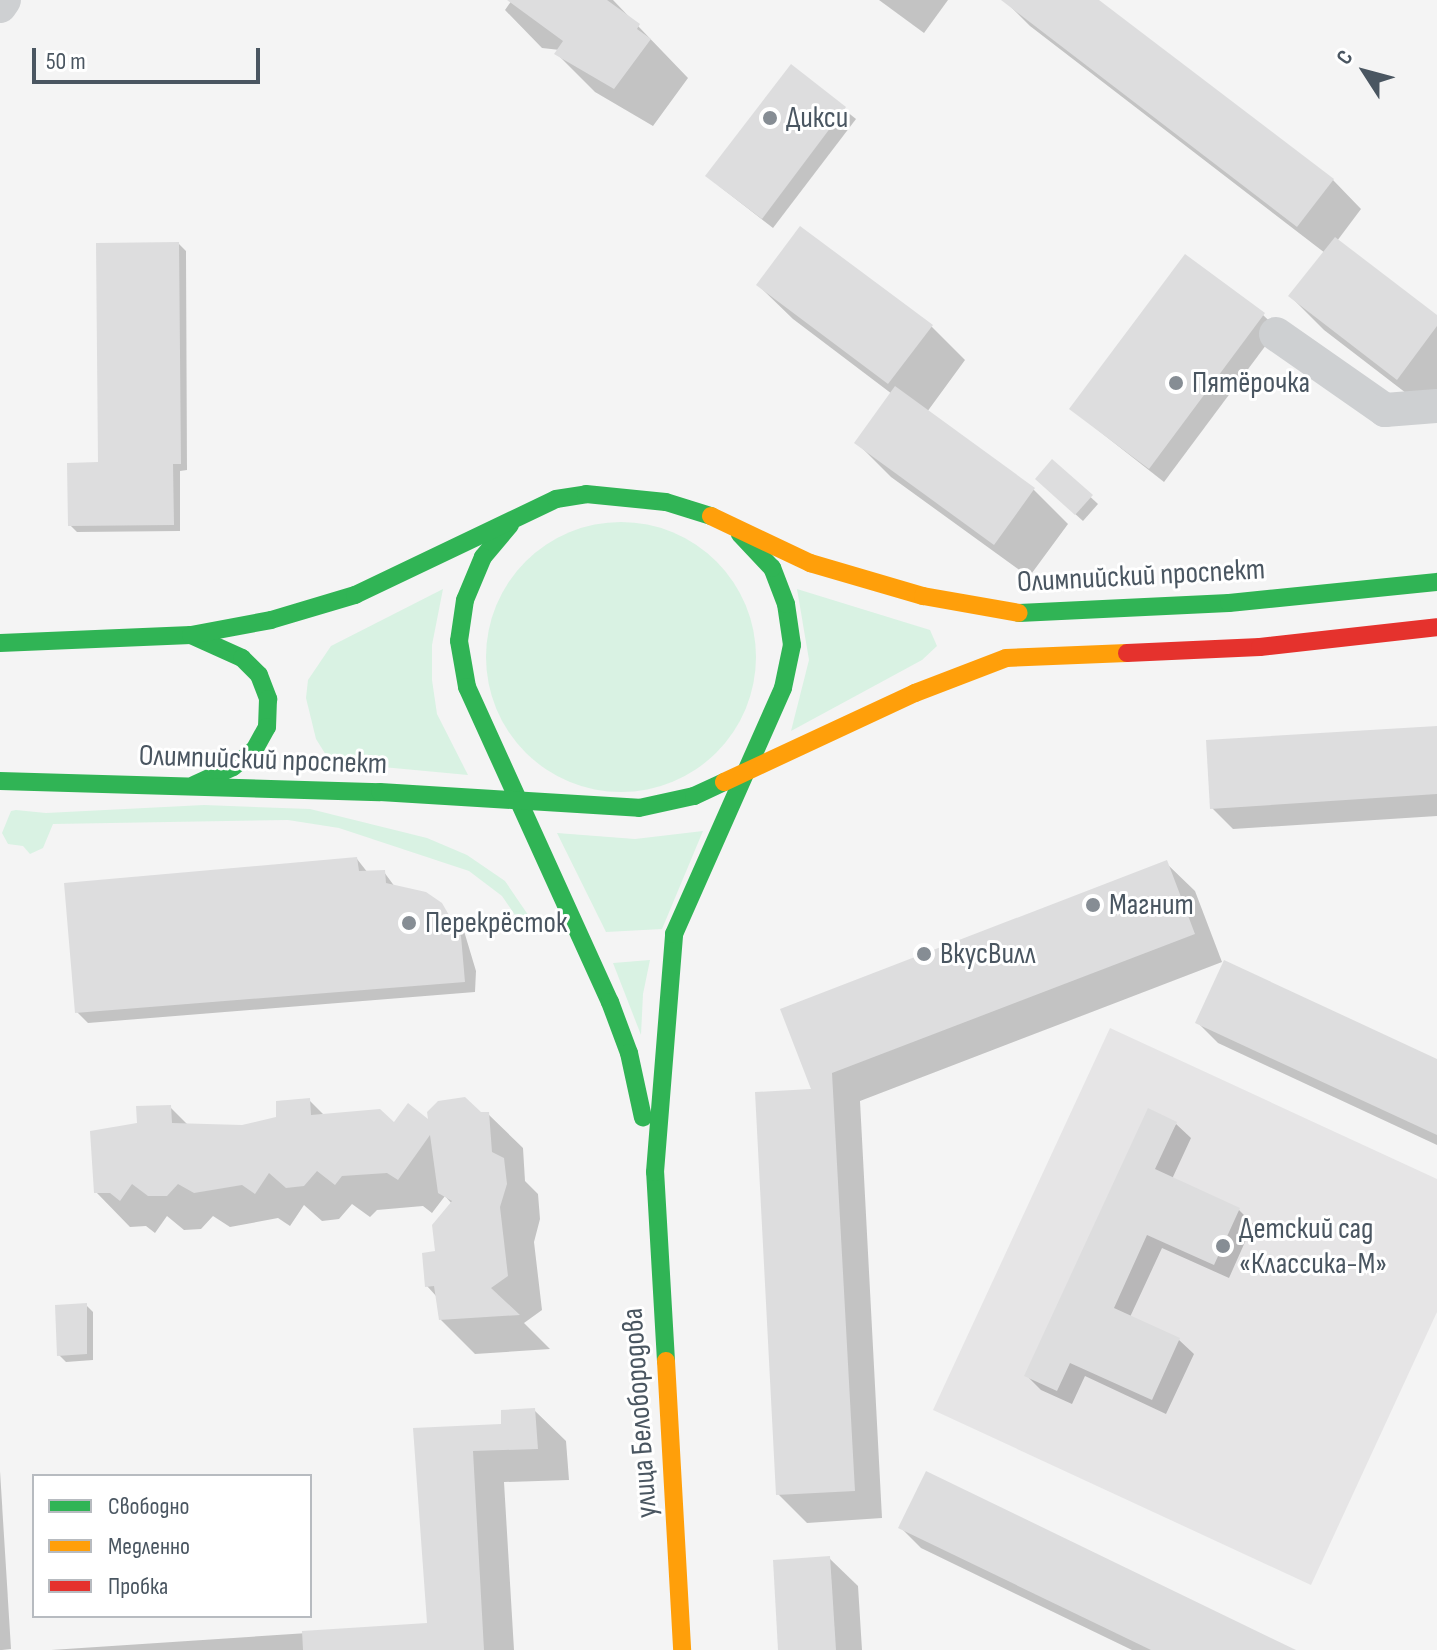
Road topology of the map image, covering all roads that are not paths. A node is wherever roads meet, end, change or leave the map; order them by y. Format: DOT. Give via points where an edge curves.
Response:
graph roads {
  1 [pos="4,0"];
  2 [pos="0,6"];
  3 [pos="1276,334"];
  4 [pos="1437,406"];
  5 [pos="719,518"];
  6 [pos="514,520"];
  7 [pos="1437,582"];
  8 [pos="1437,627"];
  9 [pos="191,635"];
  10 [pos="0,643"];
  11 [pos="743,772"];
  12 [pos="0,781"];
  13 [pos="194,785"];
  14 [pos="523,802"];
  15 [pos="655,1172"];
  16 [pos="682,1650"];
  1 -- 2 [label="street"];
  3 -- 4 [label="street" via="1385,410"];
  5 -- 6 [label="main road, Олимпийский проспект" via="666,502 586,494 556,499"];
  5 -- 7 [label="main road, Олимпийский проспект" via="810,563 923,596 1019,613 1229,603"];
  5 -- 11 [label="main road, Олимпийский проспект" via="759,549 772,568 786,604 792,645 783,688"];
  6 -- 9 [label="main road, Олимпийский проспект" via="355,595 271,620"];
  6 -- 14 [label="main road, Олимпийский проспект" via="483,557 465,600 459,641 467,687"];
  8 -- 11 [label="main road, Олимпийский проспект" via="1260,647 1006,658 915,693"];
  9 -- 10 [label="main road, Олимпийский проспект"];
  9 -- 13 [label="main road" via="242,658 259,675 268,699 267,727 254,750 233,767"];
  11 -- 14 [label="main road, Олимпийский проспект" via="694,796 639,808"];
  11 -- 15 [label="main road" via="674,934"];
  12 -- 13 [label="main road, Олимпийский проспект"];
  13 -- 14 [label="main road, Олимпийский проспект"];
  14 -- 15 [label="main road" via="629,1053"];
  15 -- 16 [label="main road, улица Белобородова"];
}
